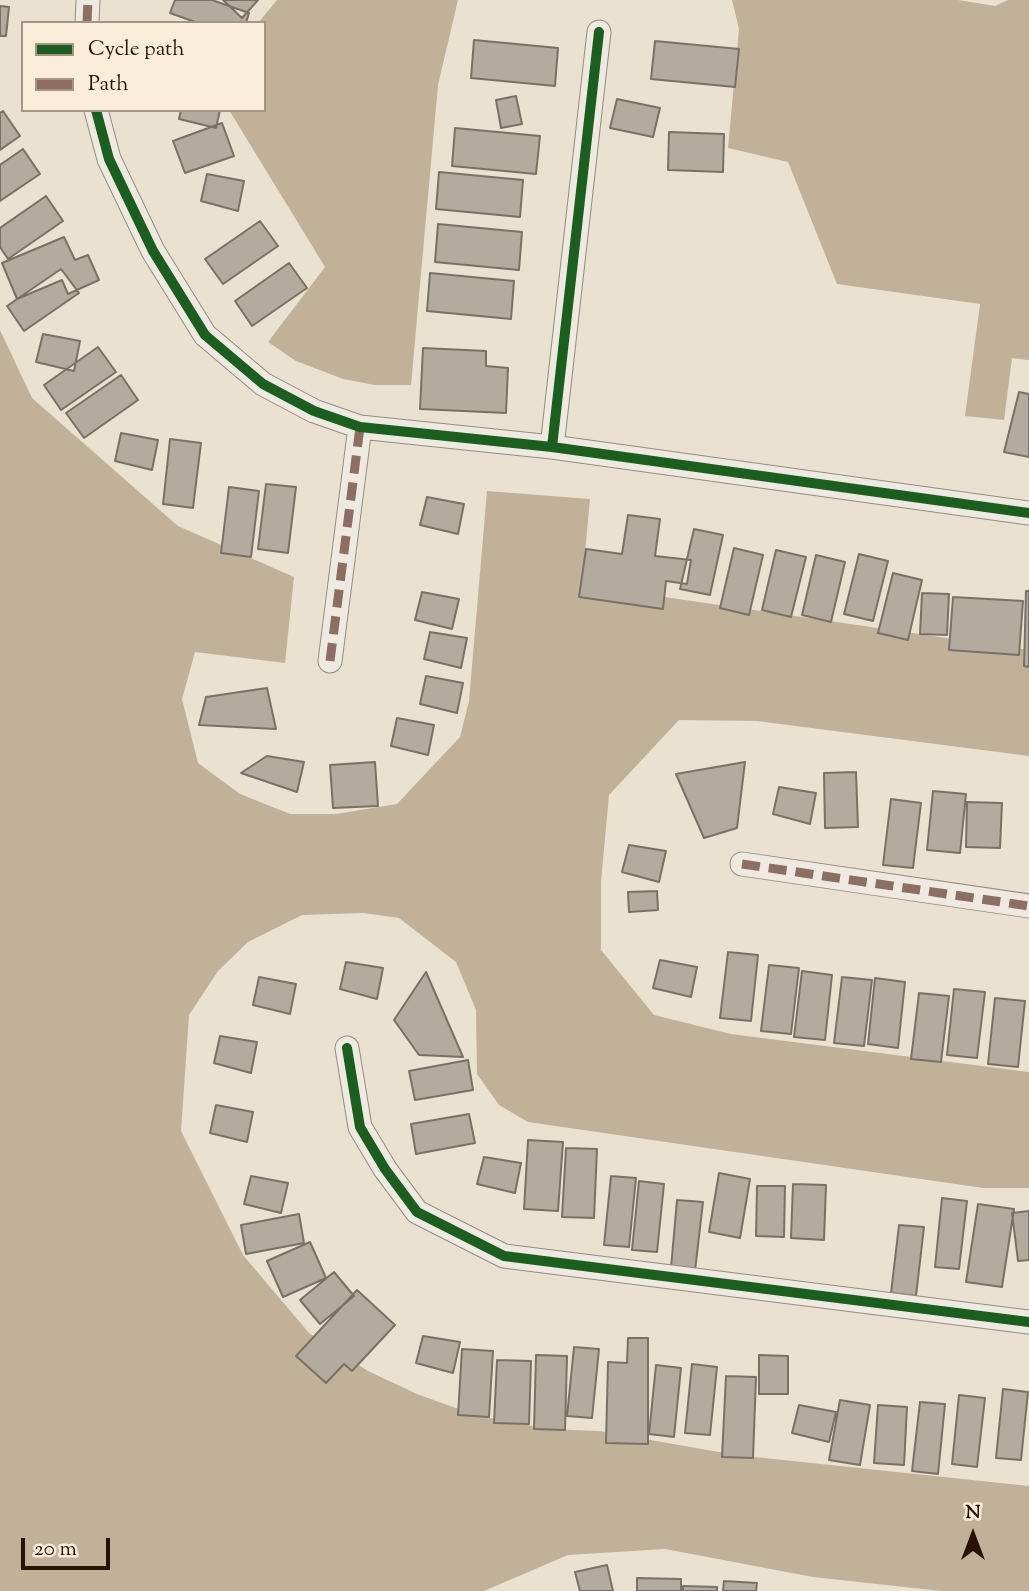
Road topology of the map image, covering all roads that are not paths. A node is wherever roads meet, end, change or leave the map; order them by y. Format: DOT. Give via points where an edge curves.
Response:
graph roads {
  1 [pos="88,0"];
  2 [pos="88,21"];
  3 [pos="599,32"];
  4 [pos="97,112"];
  5 [pos="360,427"];
  6 [pos="552,447"];
  7 [pos="1029,513"];
  8 [pos="330,662"];
  9 [pos="742,864"];
  10 [pos="1029,906"];
  11 [pos="347,1048"];
  12 [pos="1029,1322"];
  1 -- 2 [label="street"];
  3 -- 6 [label="street"];
  4 -- 5 [label="street" via="109,159 153,251 205,335 263,384 314,411"];
  5 -- 6 [label="street"];
  5 -- 8 [label="street"];
  6 -- 7 [label="street"];
  9 -- 10 [label="street"];
  11 -- 12 [label="street" via="360,1127 417,1212 504,1256"];
}
